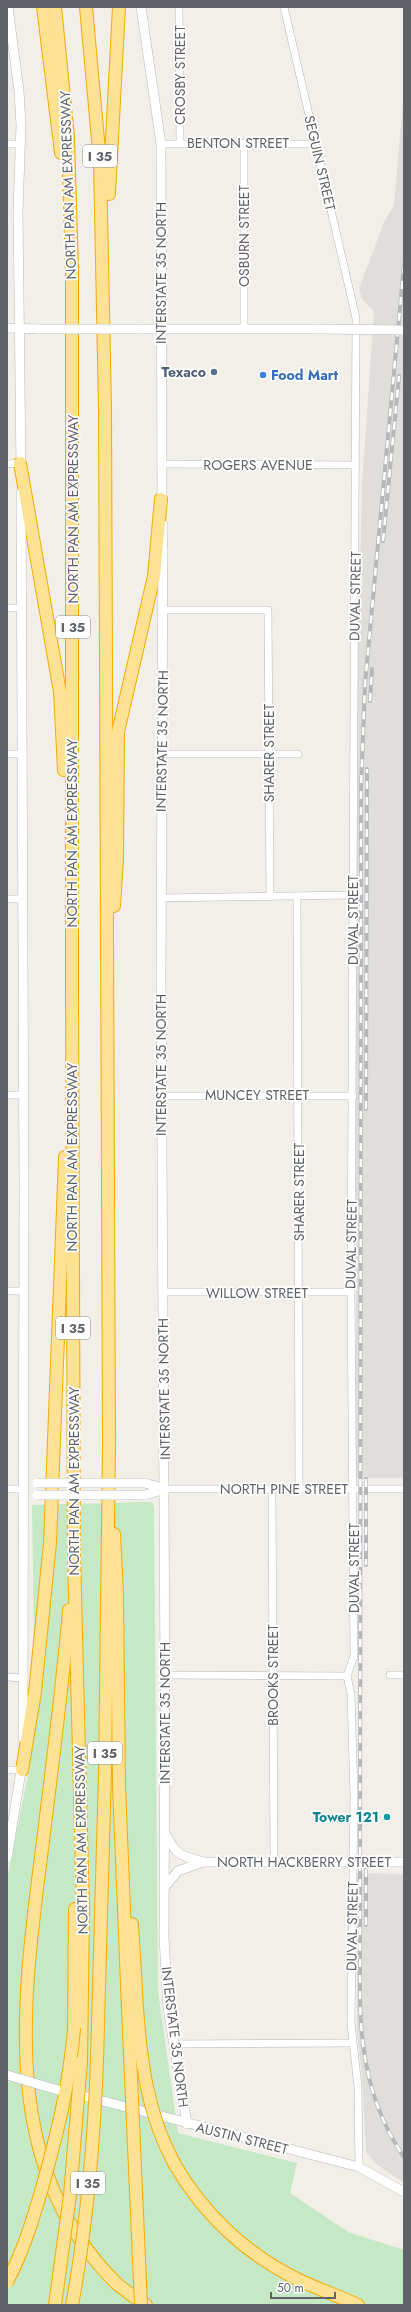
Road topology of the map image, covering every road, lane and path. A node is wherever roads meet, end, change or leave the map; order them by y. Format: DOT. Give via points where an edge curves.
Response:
graph roads {
  1 [pos="8,7"];
  2 [pos="43,7"];
  3 [pos="55,7"];
  4 [pos="86,7"];
  5 [pos="119,7"];
  6 [pos="141,7"];
  7 [pos="179,7"];
  8 [pos="284,7"];
  9 [pos="180,143"];
  10 [pos="244,143"];
  11 [pos="7,144"];
  12 [pos="21,144"];
  13 [pos="161,144"];
  14 [pos="316,144"];
  15 [pos="72,271"];
  16 [pos="105,305"];
  17 [pos="356,318"];
  18 [pos="7,328"];
  19 [pos="19,328"];
  20 [pos="162,328"];
  21 [pos="244,329"];
  22 [pos="404,330"];
  23 [pos="20,463"];
  24 [pos="7,464"];
  25 [pos="162,464"];
  26 [pos="355,464"];
  27 [pos="162,498"];
  28 [pos="7,608"];
  29 [pos="22,608"];
  30 [pos="164,610"];
  31 [pos="7,754"];
  32 [pos="22,754"];
  33 [pos="162,754"];
  34 [pos="269,754"];
  35 [pos="298,754"];
  36 [pos="353,895"];
  37 [pos="297,896"];
  38 [pos="270,897"];
  39 [pos="161,898"];
  40 [pos="7,899"];
  41 [pos="22,899"];
  42 [pos="72,983"];
  43 [pos="107,1011"];
  44 [pos="7,1095"];
  45 [pos="24,1095"];
  46 [pos="298,1095"];
  47 [pos="161,1096"];
  48 [pos="353,1096"];
  49 [pos="72,1100"];
  50 [pos="7,1291"];
  51 [pos="24,1291"];
  52 [pos="163,1292"];
  53 [pos="351,1292"];
  54 [pos="299,1293"];
  55 [pos="109,1445"];
  56 [pos="7,1489"];
  57 [pos="22,1489"];
  58 [pos="165,1489"];
  59 [pos="272,1489"];
  60 [pos="299,1489"];
  61 [pos="354,1489"];
  62 [pos="404,1489"];
  63 [pos="74,1555"];
  64 [pos="165,1675"];
  65 [pos="390,1675"];
  66 [pos="404,1675"];
  67 [pos="347,1676"];
  68 [pos="7,1677"];
  69 [pos="273,1677"];
  70 [pos="24,1678"];
  71 [pos="7,1770"];
  72 [pos="22,1770"];
  73 [pos="164,1832"];
  74 [pos="7,1858"];
  75 [pos="204,1862"];
  76 [pos="274,1862"];
  77 [pos="353,1862"];
  78 [pos="404,1862"];
  79 [pos="81,1874"];
  80 [pos="164,1888"];
  81 [pos="133,2009"];
  82 [pos="352,2043"];
  83 [pos="173,2044"];
  84 [pos="7,2075"];
  85 [pos="187,2124"];
  86 [pos="359,2167"];
  87 [pos="404,2192"];
  88 [pos="7,2282"];
  89 [pos="55,2305"];
  90 [pos="72,2305"];
  91 [pos="141,2305"];
  92 [pos="146,2305"];
  93 [pos="358,2305"];
  1 -- 12 [label="main road" via="19,92"];
  2 -- 15 [label="highway" via="56,100"];
  3 -- 15 [label="highway, NORTH PAN AM EXPRESSWAY / I 35" via="68,137"];
  4 -- 16 [label="highway, NORTH PAN AM EXPRESSWAY / I 35" via="100,162"];
  5 -- 16 [label="highway" via="110,153"];
  6 -- 13 [label="main road, INTERSTATE 35 NORTH"];
  7 -- 9 [label="street, CROSBY STREET"];
  8 -- 14 [label="street, SEGUIN STREET"];
  9 -- 10 [label="street, BENTON STREET"];
  9 -- 13 [label="street, BENTON STREET"];
  10 -- 14 [label="street, BENTON STREET"];
  10 -- 21 [label="street, OSBURN STREET"];
  11 -- 12 [label="street"];
  12 -- 19 [label="main road" via="18,211"];
  13 -- 20 [label="main road, INTERSTATE 35 NORTH"];
  14 -- 17 [label="street, SEGUIN STREET"];
  15 -- 42 [label="highway, NORTH PAN AM EXPRESSWAY / I 35"];
  16 -- 43 [label="highway, NORTH PAN AM EXPRESSWAY / I 35"];
  17 -- 26 [label="street, DUVAL STREET"];
  18 -- 19 [label="main road"];
  19 -- 20 [label="main road, bridge"];
  19 -- 23 [label="main road"];
  20 -- 21 [label="main road"];
  20 -- 25 [label="main road, INTERSTATE 35 NORTH"];
  21 -- 22 [label="main road, bridge"];
  23 -- 24 [label="street"];
  23 -- 29 [label="main road"];
  23 -- 42 [label="highway" via="62,708"];
  25 -- 26 [label="street, ROGERS AVENUE"];
  25 -- 27 [label="main road, INTERSTATE 35 NORTH"];
  26 -- 36 [label="street, DUVAL STREET"];
  27 -- 30 [label="main road, INTERSTATE 35 NORTH"];
  27 -- 43 [label="highway" via="154,576 118,732 117,859"];
  28 -- 29 [label="street"];
  29 -- 32 [label="main road"];
  30 -- 33 [label="main road, INTERSTATE 35 NORTH"];
  30 -- 34 [label="street, SHARER STREET" via="268,610"];
  31 -- 32 [label="street"];
  32 -- 41 [label="main road"];
  33 -- 34 [label="street"];
  33 -- 39 [label="main road, INTERSTATE 35 NORTH"];
  34 -- 35 [label="street"];
  34 -- 38 [label="street, SHARER STREET"];
  36 -- 37 [label="street"];
  36 -- 48 [label="street, DUVAL STREET"];
  37 -- 38 [label="street"];
  37 -- 46 [label="street, SHARER STREET"];
  38 -- 39 [label="street"];
  39 -- 47 [label="main road, INTERSTATE 35 NORTH"];
  40 -- 41 [label="street"];
  41 -- 45 [label="main road"];
  42 -- 49 [label="highway, NORTH PAN AM EXPRESSWAY / I 35"];
  43 -- 55 [label="highway, NORTH PAN AM EXPRESSWAY / I 35"];
  44 -- 45 [label="street"];
  45 -- 51 [label="main road"];
  46 -- 47 [label="street, MUNCEY STREET"];
  46 -- 48 [label="street, MUNCEY STREET"];
  46 -- 54 [label="street, SHARER STREET"];
  47 -- 52 [label="main road, INTERSTATE 35 NORTH"];
  48 -- 53 [label="street, DUVAL STREET"];
  49 -- 63 [label="highway, NORTH PAN AM EXPRESSWAY / I 35"];
  49 -- 72 [label="highway" via="64,1173 50,1543 34,1699"];
  50 -- 51 [label="street"];
  51 -- 57 [label="main road"];
  52 -- 54 [label="street, WILLOW STREET"];
  52 -- 58 [label="main road, INTERSTATE 35 NORTH"];
  53 -- 54 [label="street, WILLOW STREET"];
  53 -- 61 [label="street, DUVAL STREET"];
  54 -- 60 [label="street, SHARER STREET"];
  55 -- 81 [label="highway" via="117,1593 119,1786"];
  55 -- 90 [label="highway, NORTH PAN AM EXPRESSWAY / I 35, bridge" via="98,2061 91,2160 80,2263"];
  56 -- 57 [label="street, NORTH PINE STREET"];
  57 -- 58 [label="main road, NORTH PINE STREET, bridge" via="37,1483 145,1483"];
  57 -- 58 [label="main road, NORTH PINE STREET, bridge" via="37,1495 145,1495"];
  57 -- 70 [label="main road"];
  58 -- 59 [label="street, NORTH PINE STREET"];
  58 -- 64 [label="main road, INTERSTATE 35 NORTH"];
  59 -- 60 [label="street, NORTH PINE STREET"];
  59 -- 69 [label="street, BROOKS STREET"];
  60 -- 61 [label="street, NORTH PINE STREET"];
  61 -- 62 [label="street, NORTH PINE STREET"];
  61 -- 67 [label="street, DUVAL STREET" via="354,1656"];
  63 -- 79 [label="highway, NORTH PAN AM EXPRESSWAY / I 35"];
  63 -- 92 [label="highway" via="64,1668 26,1979 24,2042 27,2097 35,2147 58,2204 73,2230 104,2270"];
  64 -- 69 [label="street"];
  64 -- 73 [label="main road, INTERSTATE 35 NORTH"];
  65 -- 66 [label="street"];
  67 -- 69 [label="street"];
  67 -- 77 [label="street, DUVAL STREET" via="351,1694 353,1737"];
  68 -- 70 [label="street"];
  69 -- 76 [label="street, BROOKS STREET"];
  70 -- 72 [label="main road"];
  71 -- 72 [label="street"];
  72 -- 74 [label="main road"];
  73 -- 75 [label="main road, NORTH HACKBERRY STREET" via="179,1855"];
  73 -- 80 [label="main road, INTERSTATE 35 NORTH"];
  75 -- 76 [label="main road, NORTH HACKBERRY STREET"];
  75 -- 80 [label="main road, NORTH HACKBERRY STREET" via="178,1871"];
  76 -- 77 [label="main road, NORTH HACKBERRY STREET"];
  77 -- 78 [label="main road, NORTH HACKBERRY STREET"];
  77 -- 82 [label="street, DUVAL STREET"];
  79 -- 88 [label="highway, bridge" via="76,1899 71,2065 58,2128 27,2237"];
  79 -- 89 [label="highway, NORTH PAN AM EXPRESSWAY / I 35, bridge" via="81,2062 71,2188"];
  80 -- 83 [label="main road, INTERSTATE 35 NORTH" via="165,1976"];
  81 -- 91 [label="highway, bridge"];
  81 -- 93 [label="highway, bridge" via="149,2102 156,2123 175,2165 200,2202 244,2246 293,2277"];
  82 -- 83 [label="street"];
  82 -- 86 [label="street, DUVAL STREET" via="358,2087"];
  83 -- 85 [label="main road, INTERSTATE 35 NORTH"];
  84 -- 85 [label="main road, AUSTIN STREET, bridge"];
  85 -- 86 [label="main road, AUSTIN STREET"];
  86 -- 87 [label="main road, AUSTIN STREET"];
}
